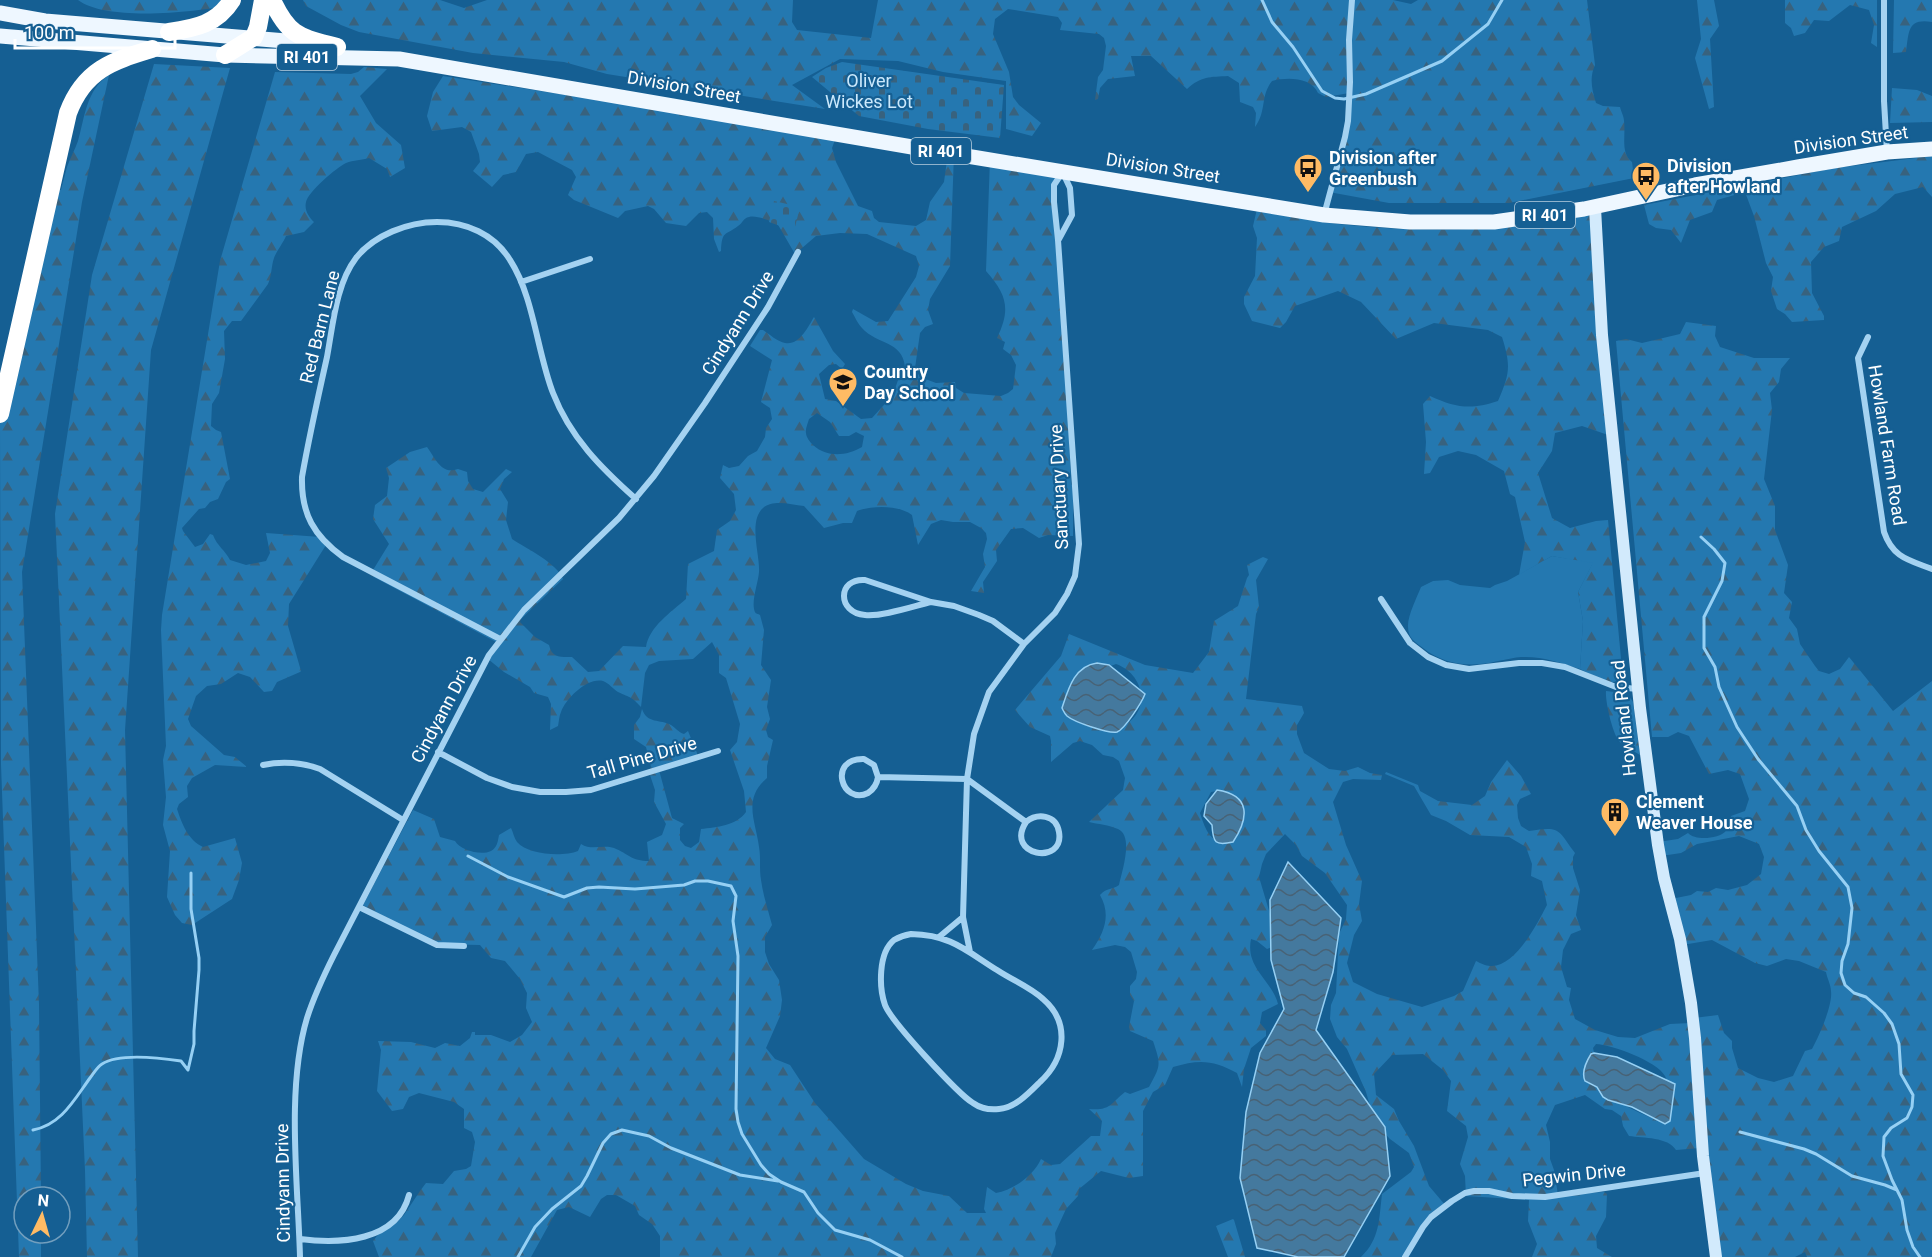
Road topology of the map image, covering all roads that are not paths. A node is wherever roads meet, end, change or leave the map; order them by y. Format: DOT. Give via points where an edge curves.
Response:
graph roads {
  1 [pos="232,0"];
  2 [pos="263,0"];
  3 [pos="272,0"];
  4 [pos="1352,0"];
  5 [pos="1884,0"];
  6 [pos="0,13"];
  7 [pos="169,32"];
  8 [pos="0,36"];
  9 [pos="254,37"];
  10 [pos="337,47"];
  11 [pos="152,49"];
  12 [pos="225,55"];
  13 [pos="389,58"];
  14 [pos="1932,148"];
  15 [pos="1887,152"];
  16 [pos="1062,172"];
  17 [pos="1595,207"];
  18 [pos="1324,215"];
  19 [pos="1058,240"];
  20 [pos="798,252"];
  21 [pos="590,259"];
  22 [pos="521,282"];
  23 [pos="1868,337"];
  24 [pos="0,414"];
  25 [pos="636,499"];
  26 [pos="1932,569"];
  27 [pos="1381,599"];
  28 [pos="931,602"];
  29 [pos="500,639"];
  30 [pos="1024,644"];
  31 [pos="1638,688"];
  32 [pos="718,751"];
  33 [pos="438,752"];
  34 [pos="263,765"];
  35 [pos="878,777"];
  36 [pos="967,779"];
  37 [pos="404,820"];
  38 [pos="1026,822"];
  39 [pos="358,907"];
  40 [pos="963,917"];
  41 [pos="939,937"];
  42 [pos="464,946"];
  43 [pos="970,952"];
  44 [pos="1705,1173"];
  45 [pos="409,1195"];
  46 [pos="300,1239"];
  47 [pos="300,1257"];
  48 [pos="1405,1257"];
  49 [pos="1716,1257"];
  1 -- 7 [label="highway" via="223,14 212,21"];
  2 -- 9 [label="highway"];
  3 -- 10 [label="highway" via="292,32"];
  4 -- 18 [label="street" via="1349,107"];
  5 -- 15 [label="street"];
  6 -- 7 [label="main road, Division Street / RI 401"];
  7 -- 9 [label="main road, Division Street / RI 401"];
  8 -- 11 [label="main road, Division Street / RI 401"];
  9 -- 10 [label="main road, Division Street / RI 401"];
  9 -- 12 [label="highway"];
  10 -- 13 [label="main road, Division Street / RI 401"];
  11 -- 12 [label="main road, Division Street / RI 401"];
  11 -- 24 [label="highway" via="113,61 74,96"];
  12 -- 13 [label="main road, Division Street / RI 401"];
  13 -- 16 [label="main road, Division Street / RI 401"];
  14 -- 15 [label="main road, Division Street / RI 401"];
  15 -- 17 [label="main road, Division Street / RI 401" via="1695,185"];
  16 -- 18 [label="main road, Division Street / RI 401"];
  16 -- 19 [label="street, Sanctuary Drive" via="1054,185"];
  16 -- 19 [label="street" via="1070,188 1072,215"];
  17 -- 18 [label="main road, Division Street / RI 401" via="1494,222 1410,222"];
  17 -- 31 [label="street, Howland Road" via="1602,335"];
  19 -- 30 [label="street, Sanctuary Drive" via="1078,560 1075,576 1055,613"];
  20 -- 25 [label="street, Cindyann Drive" via="712,394"];
  21 -- 22 [label="street"];
  22 -- 25 [label="street, Red Barn Lane" via="552,392 565,419 592,457"];
  22 -- 29 [label="street, Red Barn Lane" via="496,243 480,231 452,223 410,226 363,250 341,291 302,477 304,508 329,547"];
  23 -- 26 [label="street, Howland Farm Road" via="1858,358 1884,532 1894,552"];
  25 -- 29 [label="street, Cindyann Drive"];
  27 -- 31 [label="street" via="1410,643 1428,657 1446,664 1477,669 1542,663 1565,667 1616,687"];
  28 -- 28 [label="street" via="865,580 854,581 844,594 850,610 866,616"];
  28 -- 30 [label="street" via="979,615"];
  29 -- 33 [label="street, Cindyann Drive"];
  30 -- 36 [label="street, Sanctuary Drive" via="989,692 974,734"];
  31 -- 44 [label="street, Howland Road" via="1658,845 1691,1003"];
  32 -- 33 [label="street, Tall Pine Drive" via="591,790 566,792 512,787"];
  33 -- 37 [label="street, Cindyann Drive"];
  34 -- 37 [label="street" via="292,762 320,769"];
  35 -- 35 [label="street" via="874,765 864,759 851,760 841,775 844,786 859,795 870,792"];
  35 -- 36 [label="street"];
  36 -- 38 [label="street"];
  36 -- 40 [label="street, Sanctuary Drive"];
  37 -- 39 [label="street, Cindyann Drive"];
  38 -- 38 [label="street" via="1022,838 1027,848 1037,854 1057,845 1060,834 1056,823 1041,816"];
  39 -- 42 [label="street" via="437,945"];
  39 -- 46 [label="street, Cindyann Drive" via="307,1018 300,1053 296,1132"];
  40 -- 41 [label="street"];
  40 -- 43 [label="street, Sanctuary Drive"];
  41 -- 43 [label="street"];
  41 -- 43 [label="street" via="911,934 889,946 882,971 886,1007 964,1097 983,1108 1004,1108 1018,1102 1053,1068 1062,1030 1056,1014 1043,999"];
  44 -- 48 [label="street, Pegwin Drive" via="1545,1197 1482,1190 1465,1193 1431,1217"];
  44 -- 49 [label="street, Howland Road"];
  45 -- 46 [label="street" via="388,1228 369,1236 320,1242"];
  46 -- 47 [label="street, Cindyann Drive"];
}
